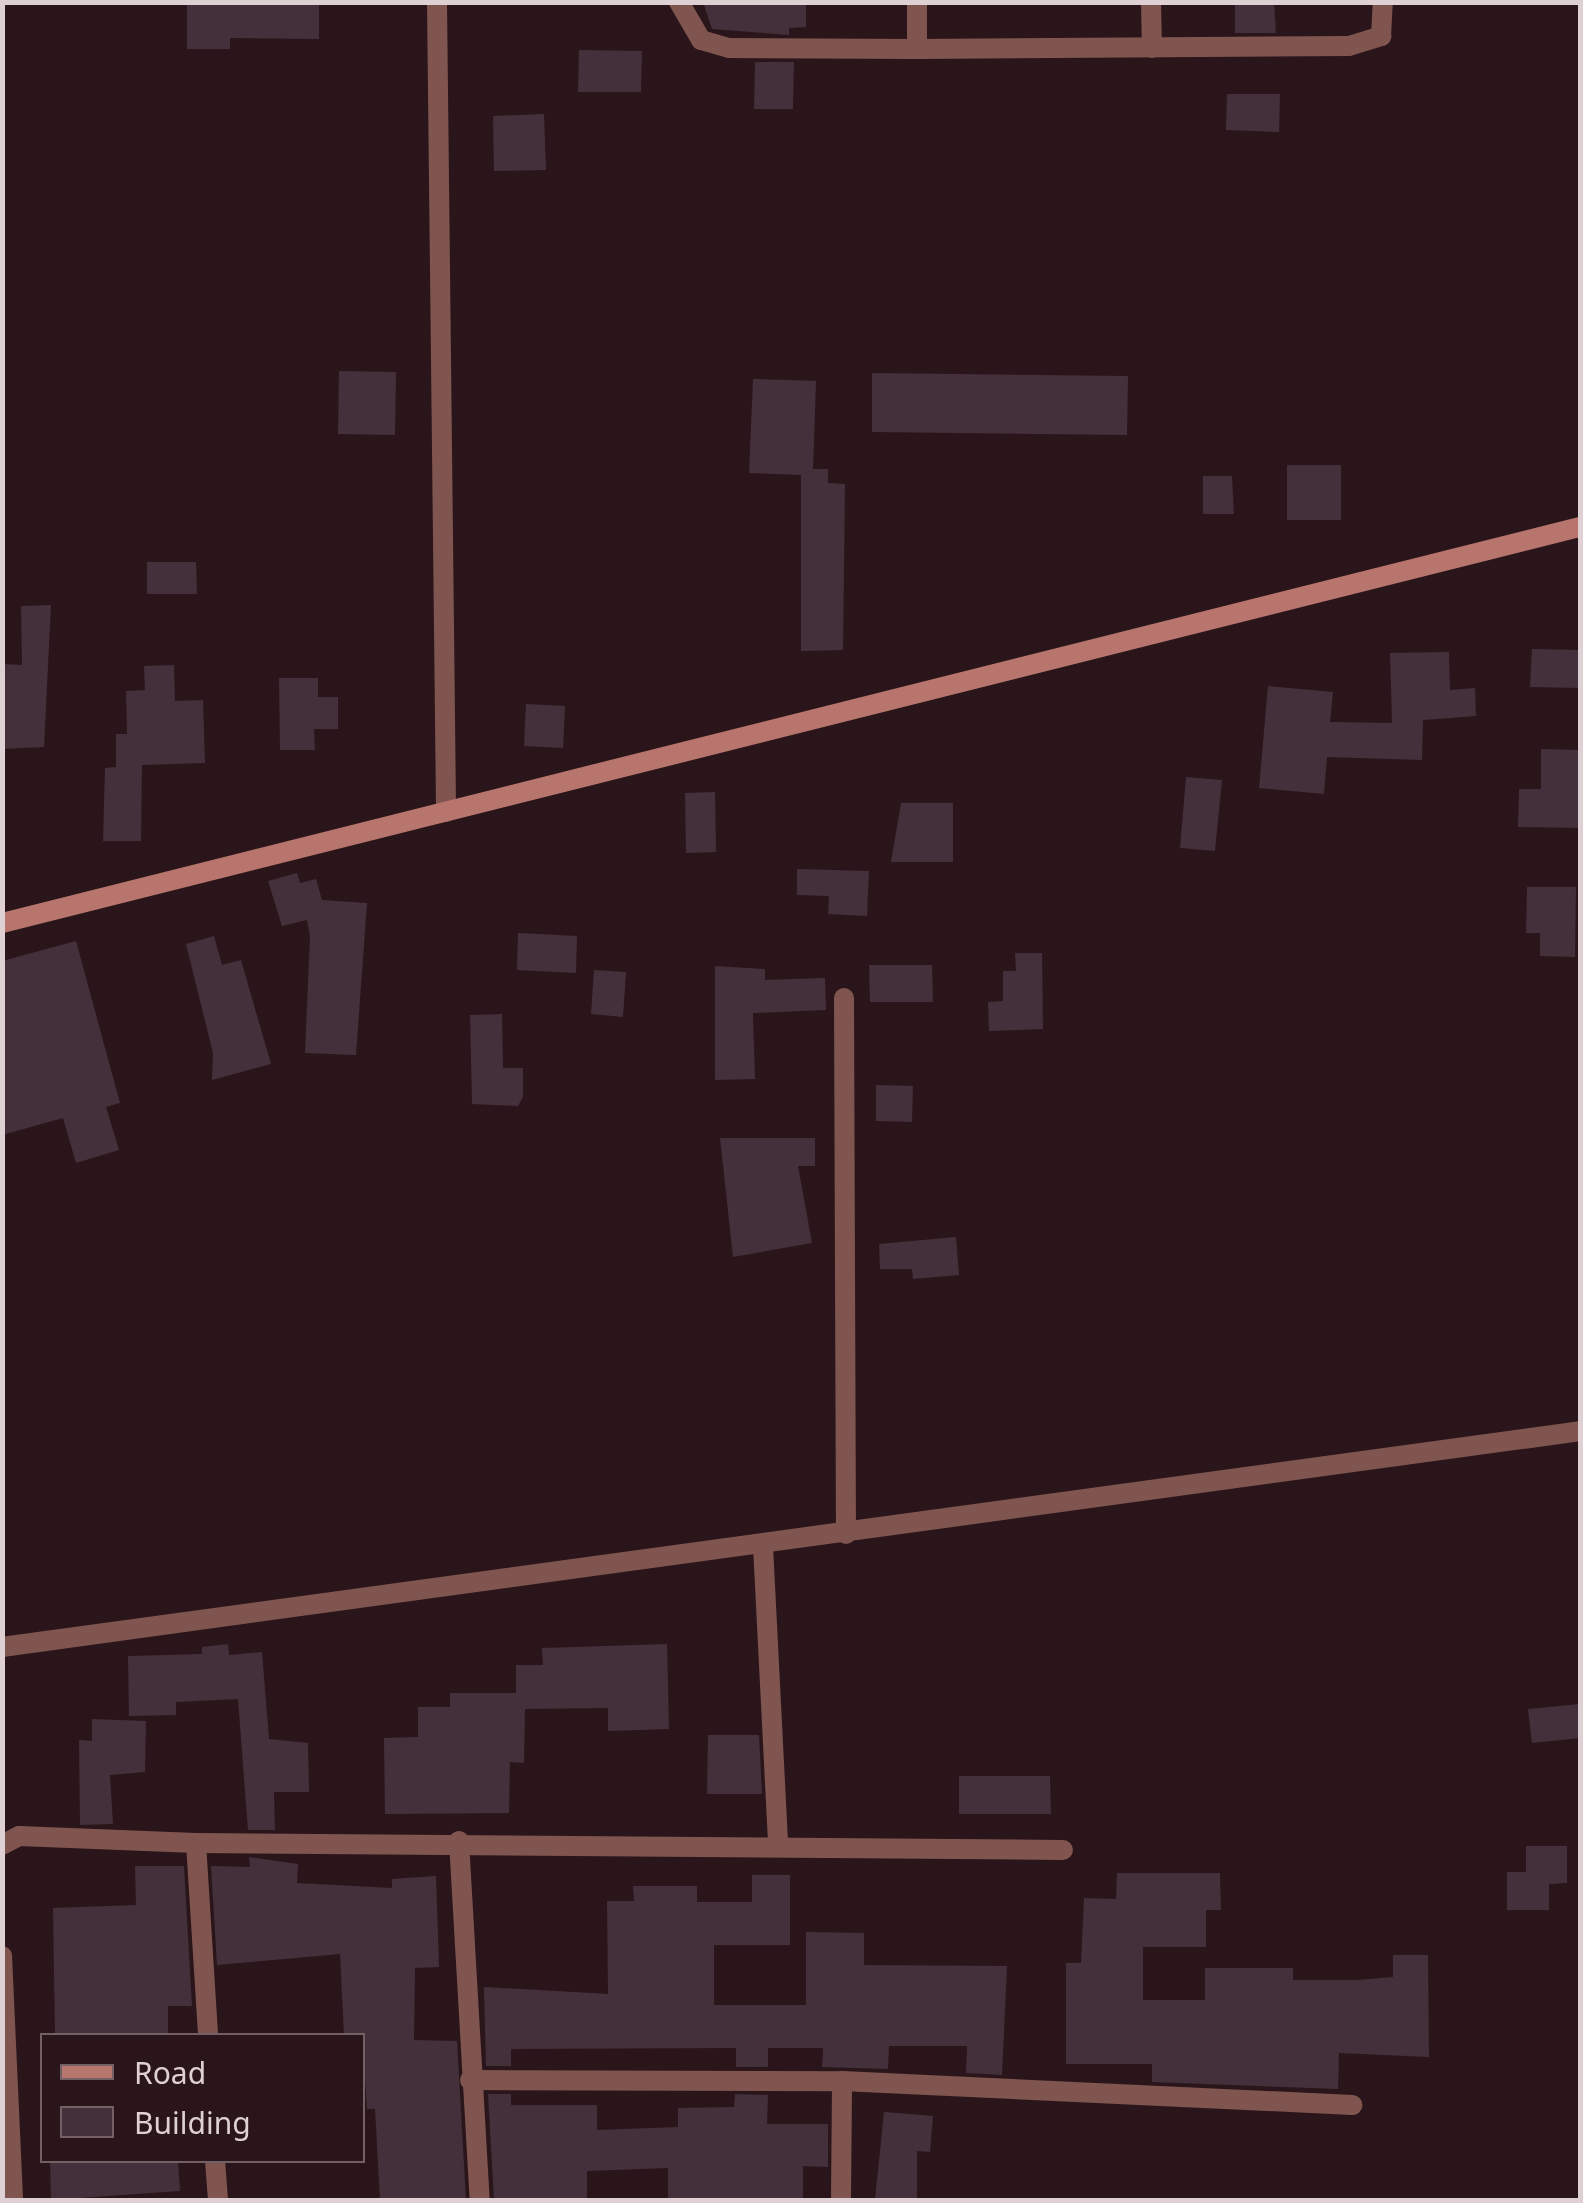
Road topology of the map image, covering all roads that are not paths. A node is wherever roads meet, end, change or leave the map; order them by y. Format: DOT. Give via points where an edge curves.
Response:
graph roads {
  1 [pos="437,2"];
  2 [pos="679,2"];
  3 [pos="917,2"];
  4 [pos="1151,2"];
  5 [pos="1384,2"];
  6 [pos="1152,48"];
  7 [pos="917,49"];
  8 [pos="1580,527"];
  9 [pos="446,812"];
  10 [pos="2,923"];
  11 [pos="844,998"];
  12 [pos="1580,1431"];
  13 [pos="846,1534"];
  14 [pos="763,1546"];
  15 [pos="2,1648"];
  16 [pos="459,1841"];
  17 [pos="196,1843"];
  18 [pos="778,1844"];
  19 [pos="2,1845"];
  20 [pos="1063,1850"];
  21 [pos="2,1956"];
  22 [pos="208,2033"];
  23 [pos="470,2080"];
  24 [pos="842,2082"];
  25 [pos="1352,2105"];
  26 [pos="216,2163"];
  27 [pos="13,2200"];
  28 [pos="218,2200"];
  29 [pos="480,2200"];
  30 [pos="841,2200"];
  1 -- 9 [label="street"];
  2 -- 7 [label="street" via="702,40 729,48"];
  3 -- 7 [label="street"];
  4 -- 6 [label="street"];
  5 -- 6 [label="street" via="1381,36 1366,43"];
  6 -- 7 [label="street"];
  8 -- 9 [label="street"];
  9 -- 10 [label="street"];
  11 -- 13 [label="street"];
  12 -- 13 [label="street"];
  13 -- 14 [label="street"];
  14 -- 15 [label="street"];
  14 -- 18 [label="street"];
  16 -- 17 [label="street"];
  16 -- 18 [label="street"];
  16 -- 23 [label="street"];
  17 -- 19 [label="street" via="20,1836"];
  17 -- 22 [label="street"];
  18 -- 20 [label="street"];
  21 -- 27 [label="street"];
  23 -- 24 [label="street"];
  23 -- 29 [label="street"];
  24 -- 25 [label="street"];
  24 -- 30 [label="street"];
  26 -- 28 [label="street"];
}
